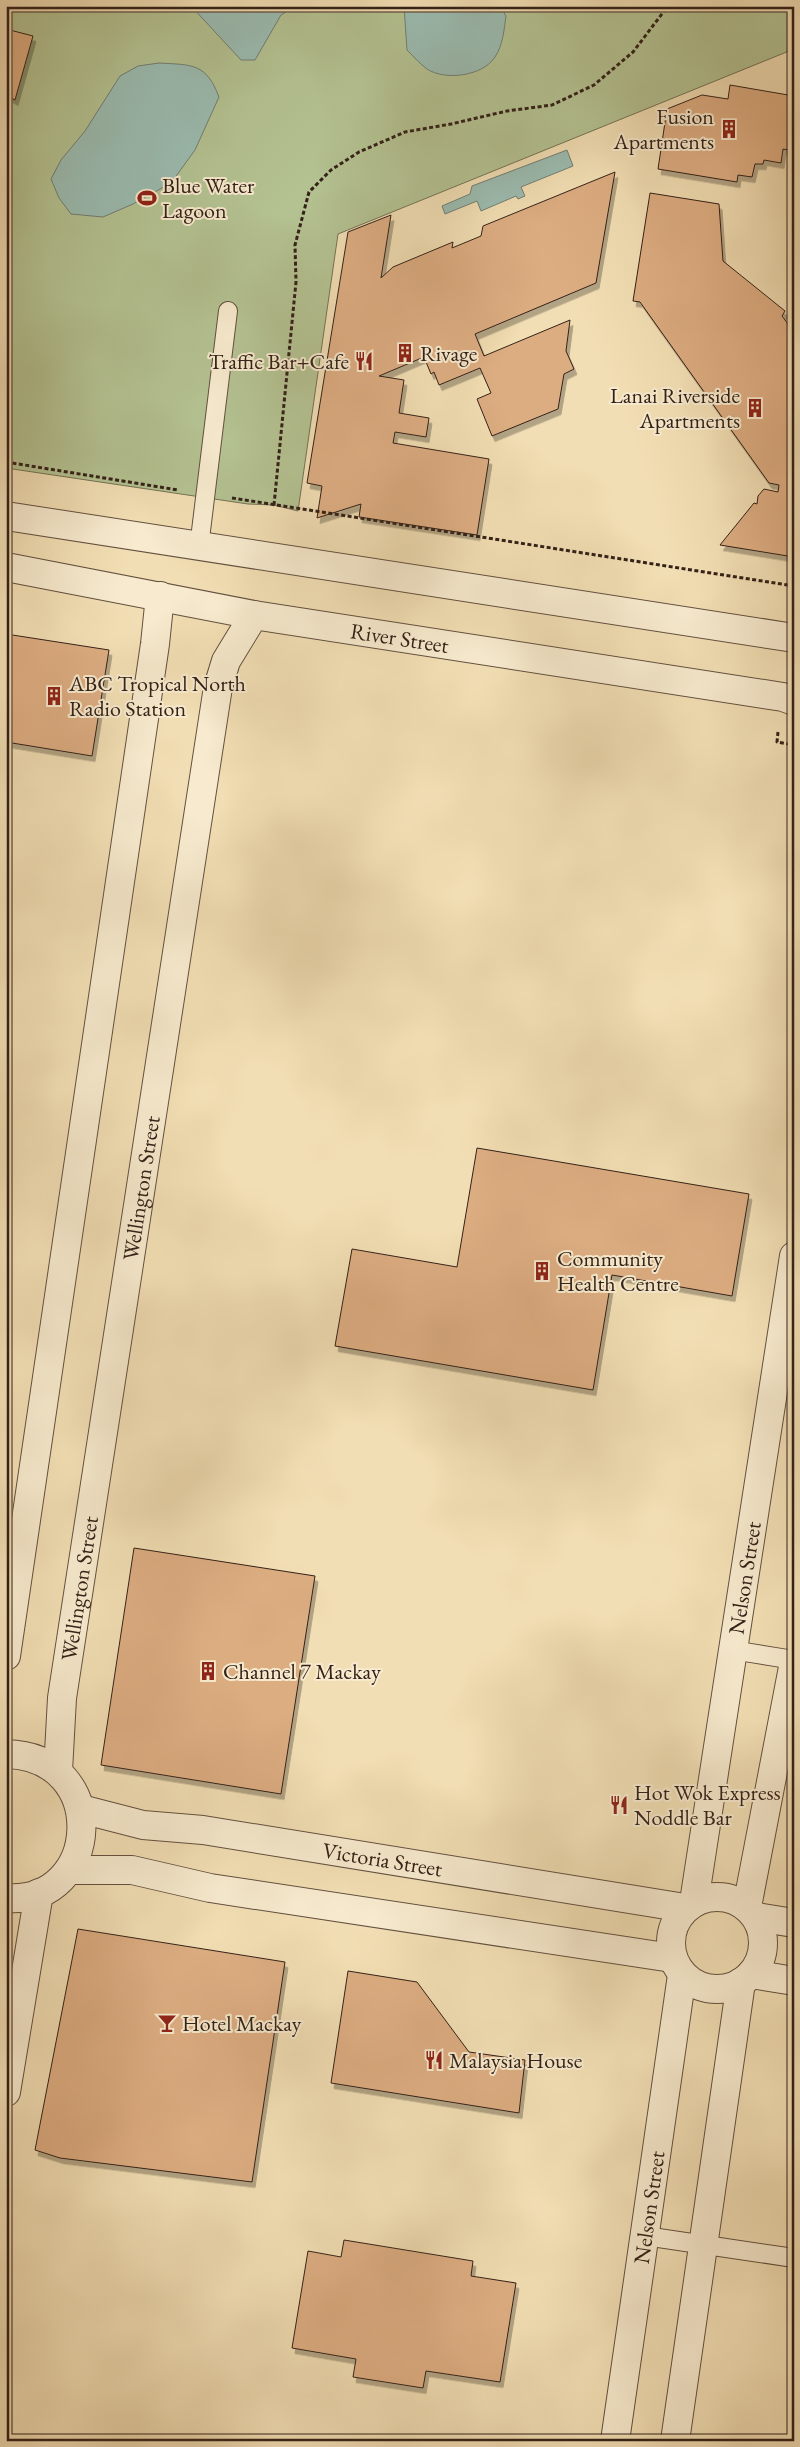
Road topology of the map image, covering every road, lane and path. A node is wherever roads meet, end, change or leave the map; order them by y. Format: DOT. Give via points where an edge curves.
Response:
graph roads {
  1 [pos="668,6"];
  2 [pos="228,311"];
  3 [pos="6,462"];
  4 [pos="205,494"];
  5 [pos="274,505"];
  6 [pos="6,516"];
  7 [pos="198,547"];
  8 [pos="6,567"];
  9 [pos="794,586"];
  10 [pos="160,596"];
  11 [pos="254,615"];
  12 [pos="794,638"];
  13 [pos="794,701"];
  14 [pos="778,732"];
  15 [pos="794,745"];
  16 [pos="794,1256"];
  17 [pos="732,1650"];
  18 [pos="6,1656"];
  19 [pos="794,1661"];
  20 [pos="6,1754"];
  21 [pos="58,1771"];
  22 [pos="81,1809"];
  23 [pos="69,1870"];
  24 [pos="39,1893"];
  25 [pos="6,1898"];
  26 [pos="689,1905"];
  27 [pos="752,1912"];
  28 [pos="794,1923"];
  29 [pos="677,1966"];
  30 [pos="746,1978"];
  31 [pos="794,1981"];
  32 [pos="6,2092"];
  33 [pos="645,2236"];
  34 [pos="704,2245"];
  35 [pos="794,2258"];
  36 [pos="615,2441"];
  37 [pos="675,2441"];
  1 -- 5 [label="path" via="633,52 594,85 552,106 508,111 405,132 359,152 331,170 309,192 295,245 296,282"];
  2 -- 4 [label="lane"];
  3 -- 4 [label="path"];
  4 -- 5 [label="path"];
  4 -- 7 [label="lane"];
  5 -- 9 [label="path"];
  6 -- 7 [label="street"];
  7 -- 12 [label="street"];
  8 -- 10 [label="street, River Street"];
  10 -- 11 [label="street, River Street"];
  10 -- 18 [label="street"];
  11 -- 13 [label="street, River Street"];
  11 -- 21 [label="street, Wellington Street" via="226,661 218,688 62,1698"];
  14 -- 15 [label="path" via="777,742"];
  16 -- 17 [label="street, Nelson Street"];
  17 -- 19 [label="lane"];
  17 -- 26 [label="street, Nelson Street"];
  19 -- 27 [label="street"];
  20 -- 21 [label="street" via="21,1754 41,1760"];
  21 -- 22 [label="street" via="72,1787"];
  22 -- 23 [label="street" via="82,1837"];
  22 -- 26 [label="street, Victoria Street" via="143,1825 203,1830"];
  23 -- 24 [label="street" via="55,1884"];
  23 -- 29 [label="street" via="132,1870 210,1888"];
  24 -- 25 [label="street"];
  24 -- 32 [label="street"];
  26 -- 27 [label="street" via="707,1897 721,1896 735,1899"];
  26 -- 29 [label="street" via="671,1931 670,1945"];
  27 -- 28 [label="street"];
  27 -- 30 [label="street" via="762,1931 764,1946 760,1962"];
  29 -- 30 [label="street" via="695,1984 710,1989 726,1988"];
  29 -- 33 [label="street, Nelson Street"];
  30 -- 31 [label="street"];
  30 -- 34 [label="street"];
  33 -- 34 [label="lane"];
  33 -- 36 [label="street, Nelson Street"];
  34 -- 35 [label="lane"];
  34 -- 37 [label="street"];
}
